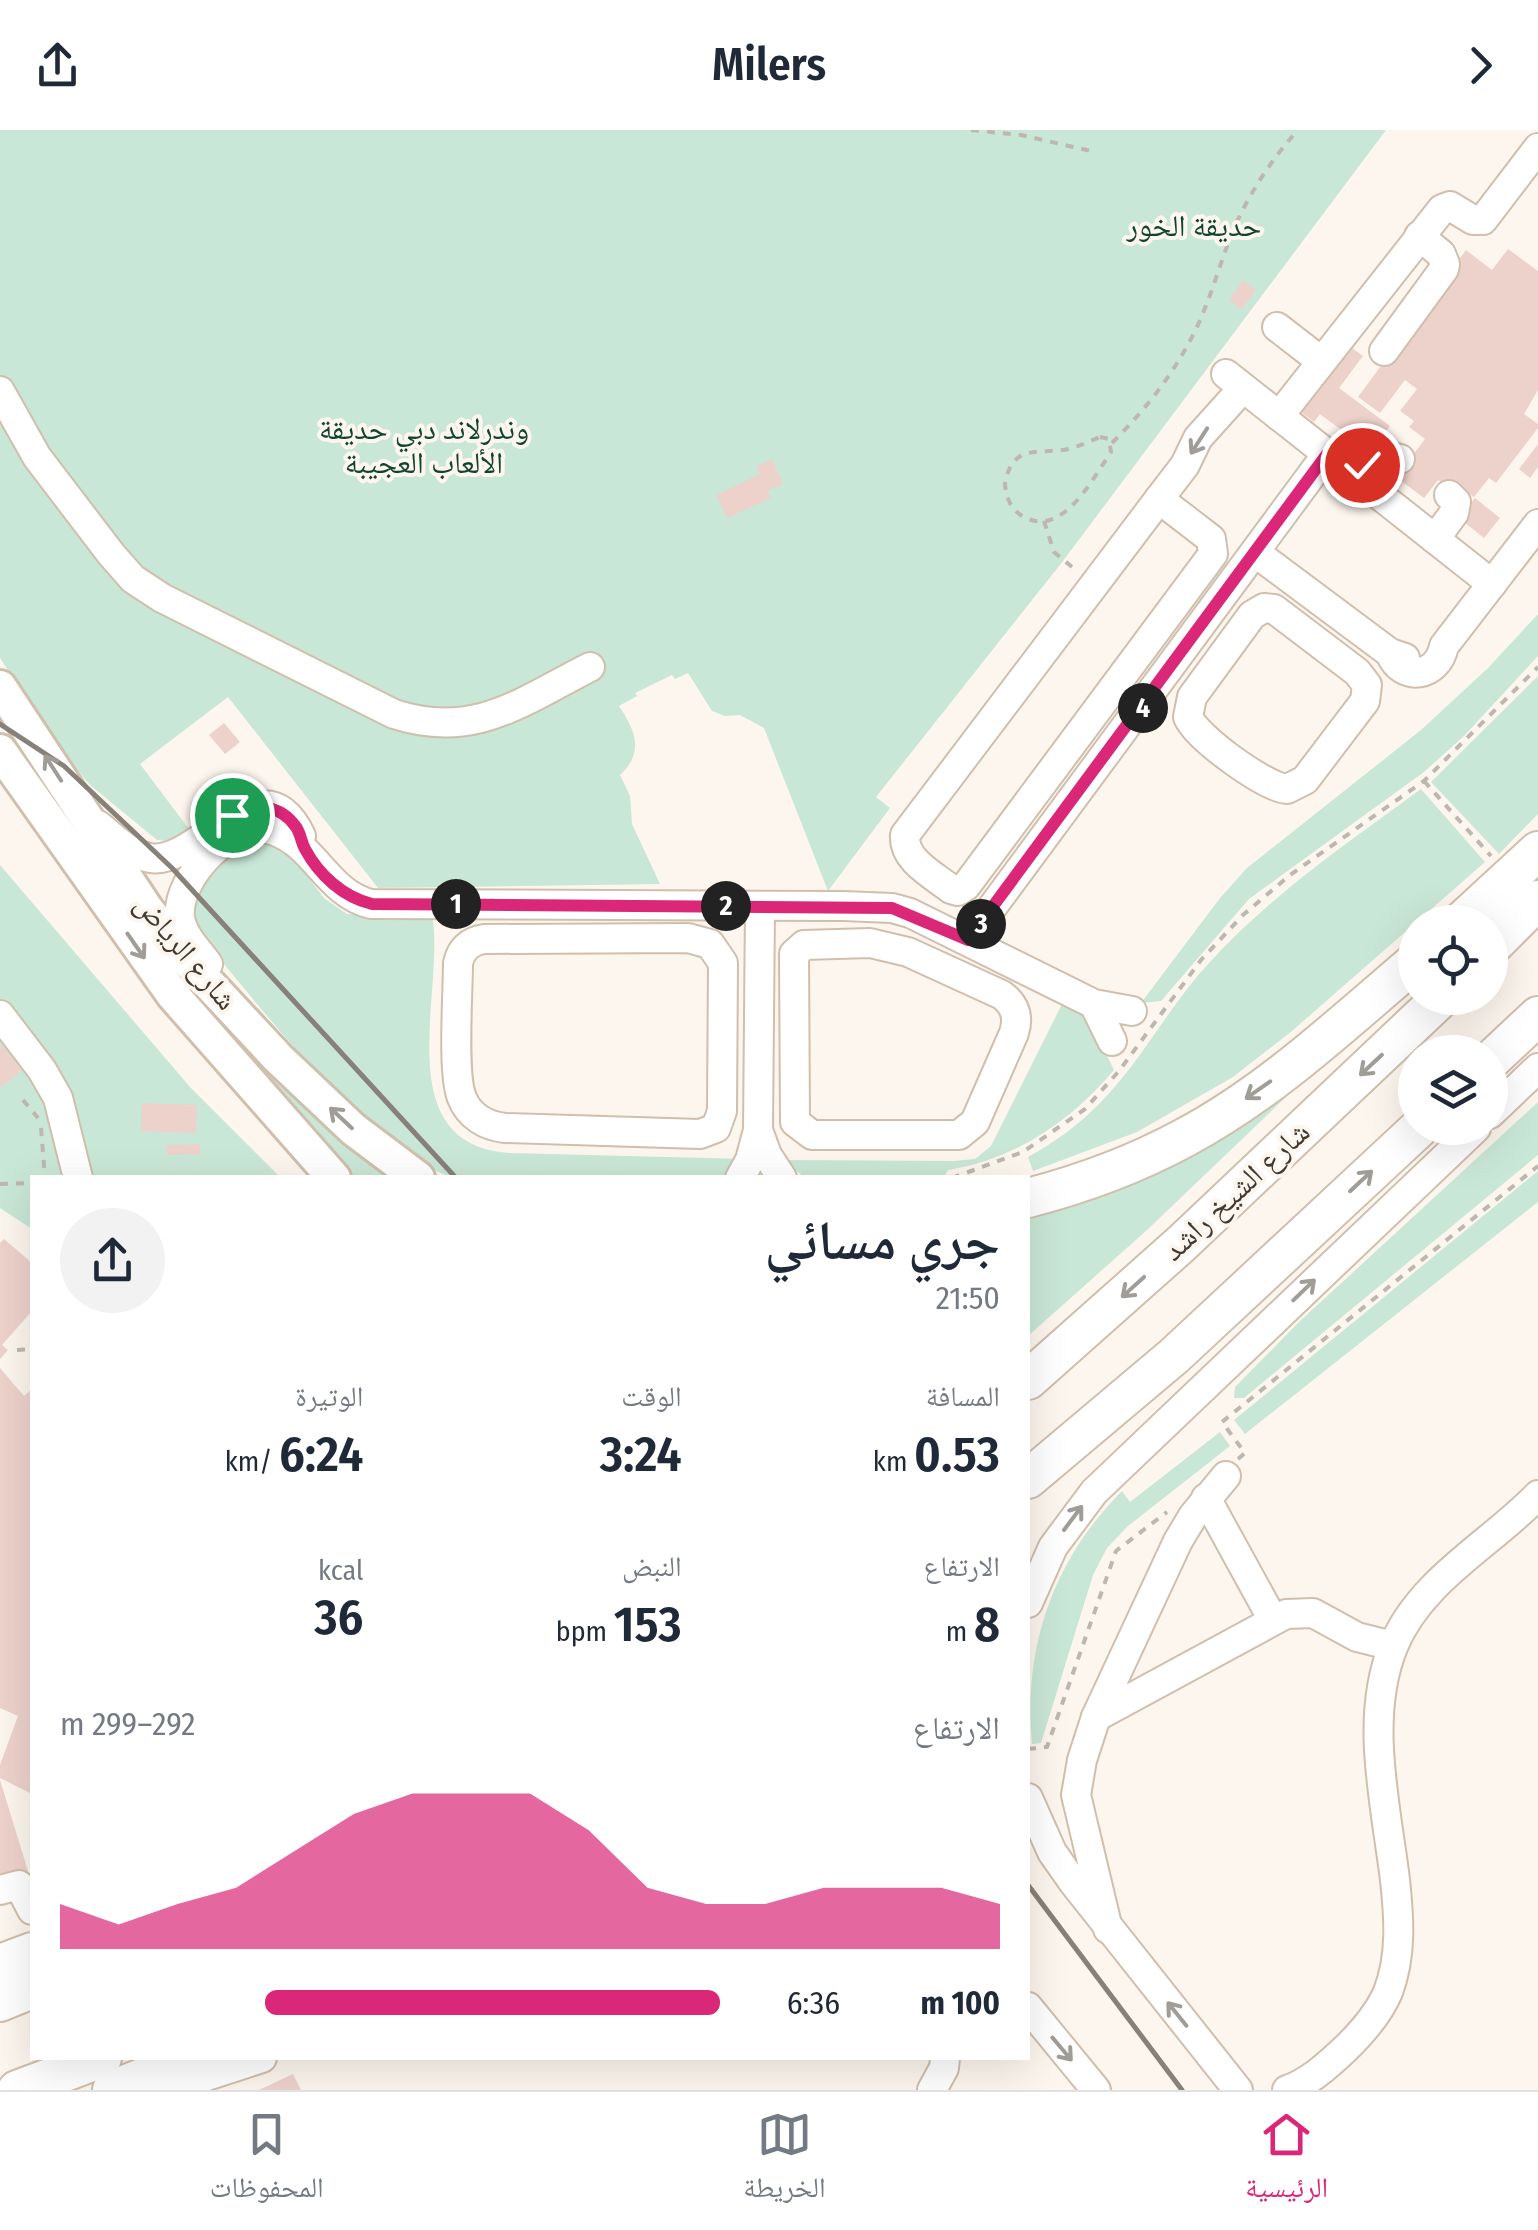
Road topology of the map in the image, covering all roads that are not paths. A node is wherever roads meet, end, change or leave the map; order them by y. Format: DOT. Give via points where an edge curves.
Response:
graph roads {
  1 [pos="1538,148"];
  2 [pos="1419,236"];
  3 [pos="1278,327"];
  4 [pos="1384,351"];
  5 [pos="1321,362"];
  6 [pos="0,390"];
  7 [pos="1279,416"];
  8 [pos="1400,459"];
  9 [pos="1334,460"];
  10 [pos="1372,471"];
  11 [pos="1449,495"];
  12 [pos="1159,498"];
  13 [pos="1406,516"];
  14 [pos="1538,524"];
  15 [pos="1434,539"];
  16 [pos="1256,553"];
  17 [pos="1492,584"];
  18 [pos="1346,620"];
  19 [pos="1326,648"];
  20 [pos="590,667"];
  21 [pos="0,687"];
  22 [pos="1115,688"];
  23 [pos="1141,710"];
  24 [pos="0,750"];
  25 [pos="80,811"];
  26 [pos="68,848"];
  27 [pos="304,848"];
  28 [pos="1538,851"];
  29 [pos="193,872"];
  30 [pos="1538,900"];
  31 [pos="580,904"];
  32 [pos="1480,905"];
  33 [pos="760,906"];
  34 [pos="842,906"];
  35 [pos="146,908"];
  36 [pos="1508,930"];
  37 [pos="580,939"];
  38 [pos="968,940"];
  39 [pos="843,944"];
  40 [pos="1398,976"];
  41 [pos="224,1000"];
  42 [pos="1094,1004"];
  43 [pos="1132,1011"];
  44 [pos="1423,1015"];
  45 [pos="0,1016"];
  46 [pos="1538,1016"];
  47 [pos="1112,1041"];
  48 [pos="1508,1044"];
  49 [pos="1538,1068"];
  50 [pos="1508,1097"];
  51 [pos="758,1130"];
  52 [pos="1400,1145"];
  53 [pos="1458,1145"];
  54 [pos="77,1175"];
  55 [pos="331,1175"];
  56 [pos="414,1175"];
  57 [pos="742,1175"];
  58 [pos="780,1175"];
  59 [pos="1030,1197"];
  60 [pos="1030,1378"];
  61 [pos="1228,1470"];
  62 [pos="1030,1477"];
  63 [pos="1538,1495"];
  64 [pos="1206,1498"];
  65 [pos="1030,1598"];
  66 [pos="1273,1620"];
  67 [pos="1393,1646"];
  68 [pos="1096,1717"];
  69 [pos="1076,1794"];
  70 [pos="1031,1808"];
  71 [pos="0,1890"];
  72 [pos="30,1906"];
  73 [pos="1108,1929"];
  74 [pos="30,1953"];
  75 [pos="0,1964"];
  76 [pos="30,1989"];
  77 [pos="0,2002"];
  78 [pos="1030,2010"];
  79 [pos="30,2016"];
  80 [pos="0,2026"];
  81 [pos="97,2060"];
  82 [pos="187,2060"];
  83 [pos="256,2060"];
  84 [pos="946,2060"];
  85 [pos="1293,2089"];
  86 [pos="18,2090"];
  87 [pos="112,2090"];
  88 [pos="164,2090"];
  89 [pos="932,2090"];
  90 [pos="1096,2090"];
  91 [pos="1238,2090"];
  1 -- 2 [label="street" via="1482,220 1446,207"];
  2 -- 4 [label="street" via="1441,254 1444,269"];
  2 -- 5 [label="street"];
  3 -- 5 [label="street"];
  5 -- 7 [label="street"];
  6 -- 20 [label="street" via="37,456 134,579 394,714 432,724 470,722"];
  7 -- 9 [label="street"];
  7 -- 12 [label="street, one-way" via="1235,381"];
  8 -- 10 [label="street" via="1385,455"];
  9 -- 10 [label="street"];
  9 -- 13 [label="street"];
  9 -- 16 [label="street"];
  10 -- 13 [label="street" via="1405,498"];
  11 -- 15 [label="street" via="1456,509"];
  12 -- 22 [label="street" via="1211,538 1213,554"];
  12 -- 22 [label="street" via="909,827 904,843 911,856 951,889 964,888"];
  13 -- 15 [label="street"];
  14 -- 17 [label="street"];
  15 -- 17 [label="street"];
  16 -- 18 [label="street"];
  16 -- 23 [label="street"];
  17 -- 18 [label="street" via="1424,672 1399,667"];
  18 -- 19 [label="street"];
  19 -- 19 [label="street" via="1274,609 1260,609 1192,698 1190,724 1274,787 1300,785 1366,696 1361,675"];
  25 -- 21 [label="main road, شارع الرياض, one-way"];
  22 -- 23 [label="street"];
  23 -- 38 [label="street"];
  24 -- 26 [label="main road, شارع الرياض"];
  25 -- 27 [label="street" via="152,859 181,853 232,815 256,806 281,812"];
  25 -- 35 [label="main road, شارع الرياض"];
  26 -- 35 [label="main road" via="119,900"];
  26 -- 55 [label="main road, شارع الرياض, one-way" via="173,996"];
  27 -- 29 [label="street" via="272,829 243,830"];
  27 -- 31 [label="street" via="338,889 372,904"];
  28 -- 32 [label="highway"];
  29 -- 35 [label="street"];
  29 -- 41 [label="street" via="180,918 218,977"];
  30 -- 36 [label="highway"];
  31 -- 33 [label="street"];
  31 -- 37 [label="street"];
  33 -- 34 [label="street"];
  33 -- 51 [label="street"];
  34 -- 38 [label="street" via="902,910"];
  34 -- 39 [label="street"];
  35 -- 41 [label="main road, شارع الرياض"];
  37 -- 37 [label="street" via="484,940 462,951 458,1079 466,1106 505,1128 700,1134 716,1128 722,1118 724,970 716,949 696,938"];
  38 -- 42 [label="street"];
  39 -- 39 [label="street" via="804,945 794,954 792,1114 799,1128 820,1136 966,1132 1014,1033 1012,1005 908,952"];
  40 -- 59 [label="highway, one-way" via="1276,1078 1188,1137 1093,1179"];
  56 -- 41 [label="main road, شارع الرياض, one-way" via="353,1129"];
  42 -- 43 [label="street"];
  42 -- 47 [label="street"];
  44 -- 60 [label="highway, شارع الشيخ راشد, one-way"];
  45 -- 54 [label="street" via="58,1098"];
  46 -- 48 [label="highway"];
  49 -- 50 [label="street"];
  51 -- 57 [label="street"];
  51 -- 58 [label="street"];
  62 -- 52 [label="highway, one-way" via="1174,1356"];
  65 -- 53 [label="street, one-way" via="1052,1547 1094,1492"];
  61 -- 64 [label="street"];
  63 -- 67 [label="street" via="1419,1603"];
  64 -- 66 [label="street"];
  64 -- 68 [label="street" via="1178,1541"];
  66 -- 67 [label="street" via="1313,1613 1357,1637"];
  66 -- 68 [label="street"];
  67 -- 85 [label="street" via="1380,1694 1379,1744 1399,1949 1388,1992 1364,2031"];
  68 -- 69 [label="street"];
  69 -- 70 [label="street" via="1064,1805"];
  69 -- 73 [label="street"];
  70 -- 73 [label="street" via="1052,1852"];
  71 -- 72 [label="street" via="19,1885"];
  91 -- 73 [label="street, one-way"];
  74 -- 75 [label="highway"];
  76 -- 77 [label="highway"];
  78 -- 90 [label="street, one-way"];
  79 -- 80 [label="highway"];
  81 -- 86 [label="highway"];
  82 -- 87 [label="highway"];
  83 -- 88 [label="street"];
  84 -- 89 [label="street"];
}
